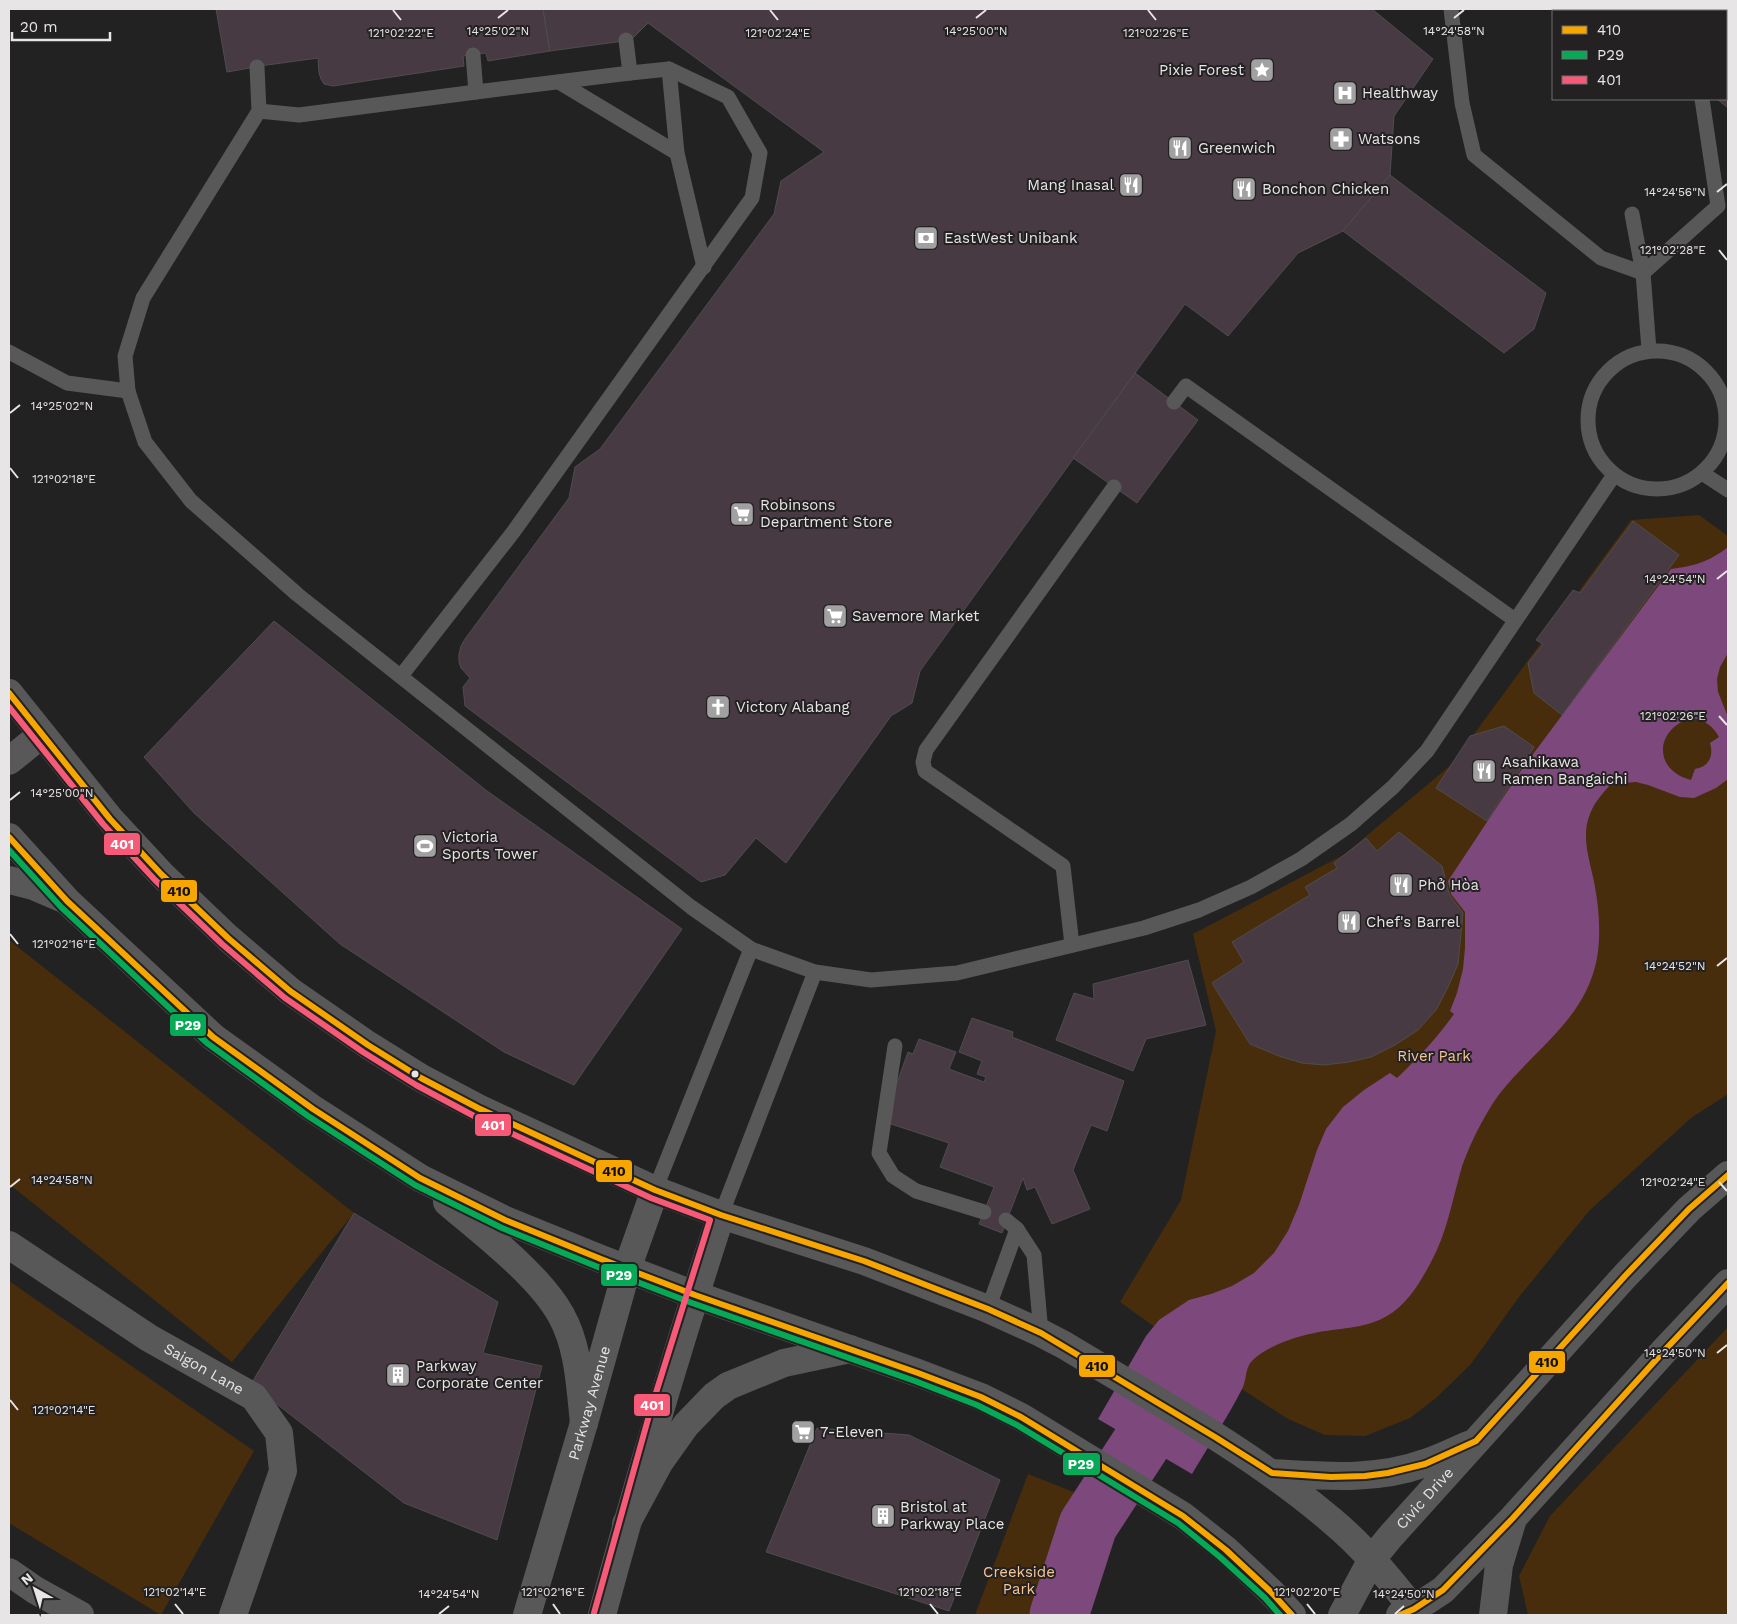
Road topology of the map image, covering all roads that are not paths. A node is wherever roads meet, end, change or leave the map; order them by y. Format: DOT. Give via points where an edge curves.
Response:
graph roads {
  1 [pos="1451,9"];
  2 [pos="626,40"];
  3 [pos="473,55"];
  4 [pos="257,67"];
  5 [pos="669,69"];
  6 [pos="630,73"];
  7 [pos="559,82"];
  8 [pos="476,92"];
  9 [pos="1702,100"];
  10 [pos="259,111"];
  11 [pos="678,154"];
  12 [pos="1632,214"];
  13 [pos="704,267"];
  14 [pos="1643,273"];
  15 [pos="1649,350"];
  16 [pos="9,352"];
  17 [pos="128,391"];
  18 [pos="1174,402"];
  19 [pos="1727,430"];
  20 [pos="1702,474"];
  21 [pos="1614,475"];
  22 [pos="1114,487"];
  23 [pos="1728,490"];
  24 [pos="1515,620"];
  25 [pos="401,676"];
  26 [pos="9,693"];
  27 [pos="41,735"];
  28 [pos="9,762"];
  29 [pos="9,837"];
  30 [pos="9,880"];
  31 [pos="67,901"];
  32 [pos="1072,945"];
  33 [pos="751,949"];
  34 [pos="815,972"];
  35 [pos="895,1046"];
  36 [pos="1728,1175"];
  37 [pos="420,1178"];
  38 [pos="655,1190"];
  39 [pos="984,1212"];
  40 [pos="721,1215"];
  41 [pos="9,1245"];
  42 [pos="627,1269"];
  43 [pos="1728,1283"];
  44 [pos="695,1295"];
  45 [pos="988,1309"];
  46 [pos="1052,1339"];
  47 [pos="850,1349"];
  48 [pos="584,1422"];
  49 [pos="1476,1442"];
  50 [pos="1272,1473"];
  51 [pos="1513,1518"];
  52 [pos="626,1524"];
  53 [pos="1372,1559"];
  54 [pos="9,1572"];
  55 [pos="1411,1613"];
  56 [pos="80,1615"];
  57 [pos="233,1615"];
  58 [pos="527,1615"];
  59 [pos="602,1615"];
  60 [pos="1292,1615"];
  61 [pos="1342,1615"];
  62 [pos="1494,1615"];
  1 -- 14 [label="lane" via="1462,103 1474,155 1601,258"];
  2 -- 6 [label="lane"];
  3 -- 8 [label="lane"];
  4 -- 10 [label="lane"];
  5 -- 6 [label="lane"];
  5 -- 11 [label="lane"];
  5 -- 13 [label="lane" via="728,97 760,153 752,198"];
  6 -- 7 [label="lane"];
  7 -- 8 [label="lane"];
  7 -- 11 [label="lane"];
  8 -- 10 [label="lane" via="299,115"];
  9 -- 14 [label="lane" via="1718,206"];
  10 -- 17 [label="lane" via="143,298 125,356"];
  11 -- 13 [label="lane"];
  12 -- 14 [label="lane"];
  13 -- 25 [label="lane" via="514,531"];
  14 -- 15 [label="lane"];
  15 -- 19 [label="lane" via="1675,352 1698,363 1715,381 1726,405"];
  15 -- 21 [label="lane" via="1615,365 1595,389 1587,420 1594,450"];
  16 -- 17 [label="lane" via="67,383"];
  17 -- 25 [label="lane" via="145,442 191,501 298,595"];
  18 -- 24 [label="lane" via="1186,386"];
  19 -- 20 [label="lane" via="1718,454"];
  20 -- 21 [label="lane" via="1674,488 1642,488"];
  20 -- 23 [label="lane"];
  21 -- 24 [label="lane"];
  22 -- 32 [label="lane" via="926,750 923,762 925,771 1063,866"];
  24 -- 32 [label="lane" via="1427,751 1351,824 1301,859 1251,887 1199,910 1144,928"];
  25 -- 33 [label="lane" via="691,907"];
  26 -- 27 [label="main road"];
  27 -- 28 [label="main road"];
  27 -- 38 [label="main road" via="110,819 161,874 228,938 290,990 421,1078"];
  29 -- 31 [label="main road"];
  30 -- 31 [label="main road" via="33,886"];
  31 -- 37 [label="main road" via="213,1037"];
  32 -- 34 [label="lane" via="957,973 871,980"];
  33 -- 34 [label="lane"];
  33 -- 38 [label="lane"];
  34 -- 40 [label="lane"];
  35 -- 39 [label="lane" via="879,1153 892,1176 916,1191"];
  36 -- 49 [label="main road, Civic Drive" via="1689,1209 1638,1263"];
  37 -- 42 [label="main road" via="505,1220"];
  37 -- 48 [label="main road" via="514,1260 561,1315 575,1356"];
  38 -- 40 [label="main road"];
  38 -- 42 [label="main road, Parkway Avenue"];
  40 -- 44 [label="main road"];
  40 -- 45 [label="main road" via="864,1261"];
  41 -- 57 [label="main road, Saigon Lane" via="149,1338 254,1397 279,1433 283,1471"];
  42 -- 44 [label="main road"];
  42 -- 48 [label="main road, Parkway Avenue"];
  43 -- 51 [label="main road"];
  44 -- 47 [label="main road"];
  44 -- 52 [label="main road"];
  45 -- 46 [label="main road"];
  45 -- 46 [label="lane" via="1012,1225 1034,1255"];
  46 -- 50 [label="main road"];
  47 -- 52 [label="main road" via="784,1363 728,1386 714,1396 686,1425 659,1463"];
  47 -- 60 [label="main road" via="981,1397 1021,1417 1183,1516 1226,1550"];
  48 -- 58 [label="main road, Parkway Avenue"];
  49 -- 50 [label="main road" via="1425,1464 1373,1475 1331,1477"];
  49 -- 53 [label="main road, Civic Drive"];
  50 -- 53 [label="main road" via="1332,1520"];
  51 -- 55 [label="main road" via="1443,1590"];
  51 -- 62 [label="main road" via="1499,1565"];
  52 -- 59 [label="main road"];
  53 -- 55 [label="main road"];
  53 -- 61 [label="main road, Civic Drive"];
  54 -- 56 [label="main road"];
}
